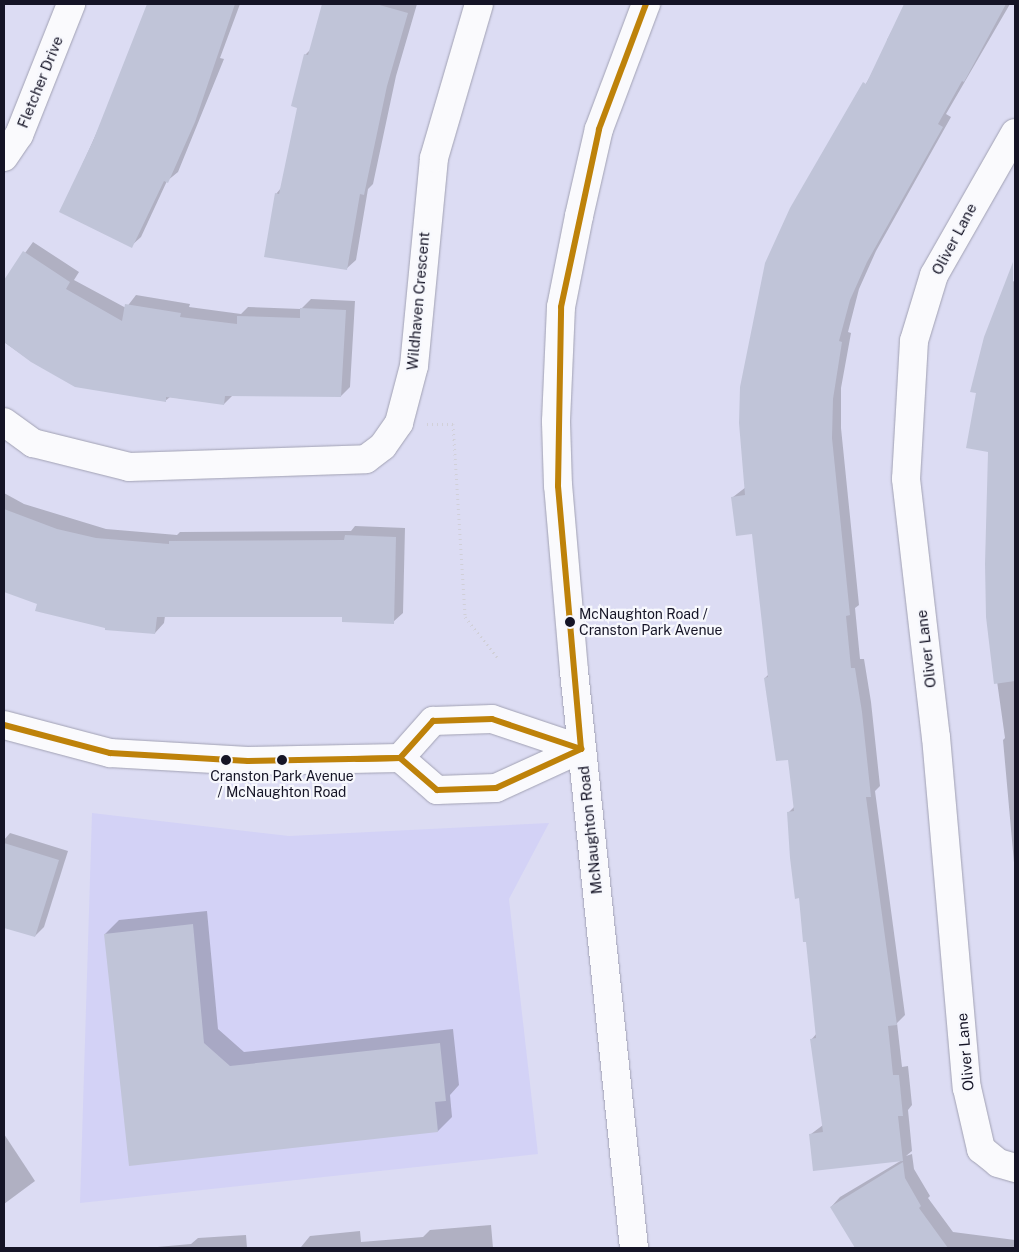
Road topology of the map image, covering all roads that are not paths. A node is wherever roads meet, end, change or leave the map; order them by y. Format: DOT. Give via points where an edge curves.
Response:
graph roads {
  1 [pos="71,4"];
  2 [pos="479,4"];
  3 [pos="646,4"];
  4 [pos="1015,132"];
  5 [pos="4,157"];
  6 [pos="4,422"];
  7 [pos="4,725"];
  8 [pos="581,749"];
  9 [pos="400,758"];
  10 [pos="1015,1168"];
  11 [pos="634,1248"];
  1 -- 5 [label="street, Fletcher Drive" via="19,134"];
  2 -- 6 [label="street, Wildhaven Crescent" via="434,158 414,366 399,423 383,446 366,459 129,467 33,443"];
  3 -- 8 [label="street, McNaughton Road" via="599,129 561,306 558,486"];
  4 -- 10 [label="street, Oliver Lane" via="931,284 914,341 906,479 936,737 967,1088 981,1149 998,1163"];
  7 -- 9 [label="street" via="110,753 248,761"];
  8 -- 9 [label="street" via="496,788 437,790"];
  8 -- 9 [label="street" via="492,720 433,721"];
  8 -- 11 [label="street, McNaughton Road"];
}
